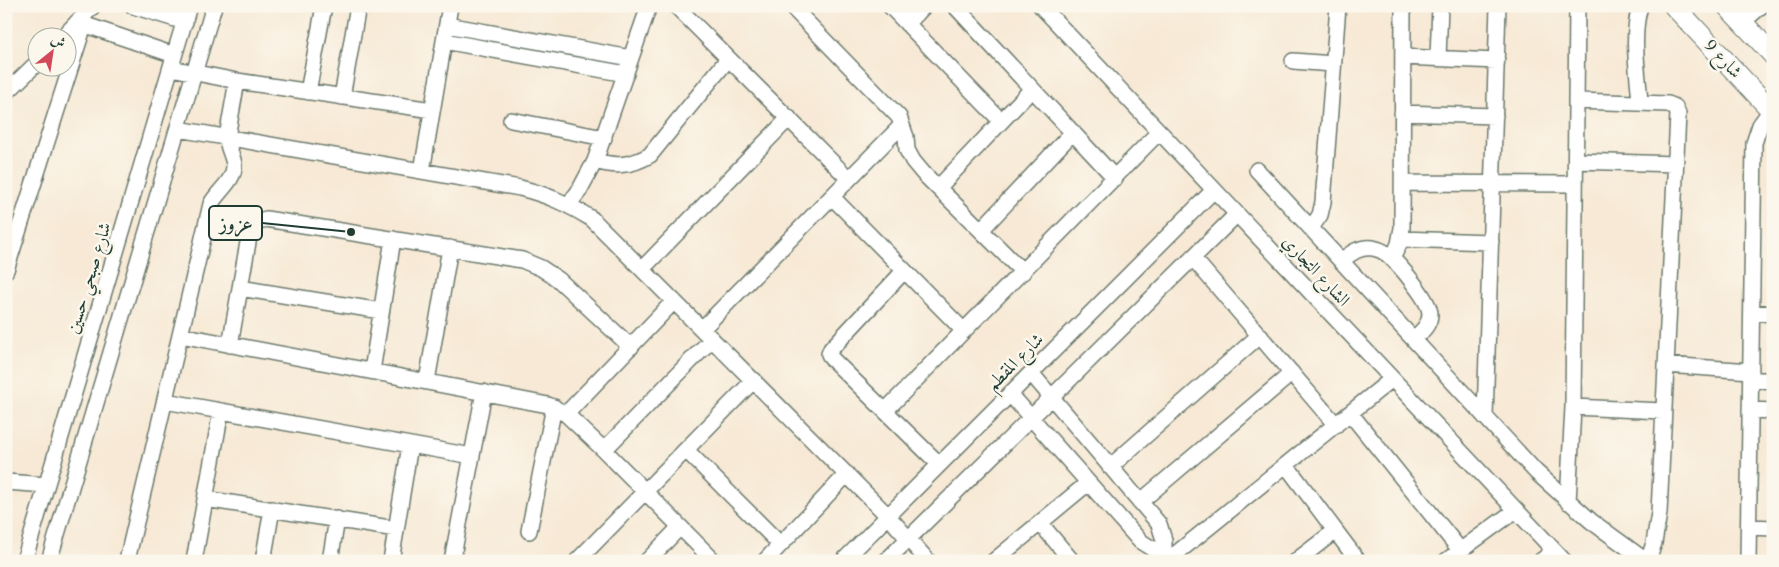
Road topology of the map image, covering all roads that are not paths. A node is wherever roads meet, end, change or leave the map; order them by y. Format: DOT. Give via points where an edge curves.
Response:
graph roads {
  1 [pos="93,6"];
  2 [pos="133,6"];
  3 [pos="190,6"];
  4 [pos="214,6"];
  5 [pos="324,6"];
  6 [pos="358,6"];
  7 [pos="450,6"];
  8 [pos="649,6"];
  9 [pos="676,6"];
  10 [pos="791,6"];
  11 [pos="890,6"];
  12 [pos="924,6"];
  13 [pos="955,6"];
  14 [pos="1041,6"];
  15 [pos="1338,6"];
  16 [pos="1403,6"];
  17 [pos="1440,6"];
  18 [pos="1498,6"];
  19 [pos="1577,6"];
  20 [pos="1640,6"];
  21 [pos="1674,6"];
  22 [pos="1728,6"];
  23 [pos="1760,6"];
  24 [pos="185,22"];
  25 [pos="1743,22"];
  26 [pos="81,24"];
  27 [pos="907,24"];
  28 [pos="447,25"];
  29 [pos="76,28"];
  30 [pos="444,41"];
  31 [pos="1773,55"];
  32 [pos="1403,57"];
  33 [pos="631,58"];
  34 [pos="1438,58"];
  35 [pos="728,59"];
  36 [pos="1496,60"];
  37 [pos="1293,61"];
  38 [pos="173,62"];
  39 [pos="1333,64"];
  40 [pos="28,72"];
  41 [pos="194,73"];
  42 [pos="626,74"];
  43 [pos="237,81"];
  44 [pos="1032,89"];
  45 [pos="308,92"];
  46 [pos="6,93"];
  47 [pos="342,97"];
  48 [pos="1576,101"];
  49 [pos="1640,103"];
  50 [pos="432,110"];
  51 [pos="1772,111"];
  52 [pos="1402,113"];
  53 [pos="1495,116"];
  54 [pos="788,118"];
  55 [pos="511,120"];
  56 [pos="1001,121"];
  57 [pos="902,125"];
  58 [pos="178,129"];
  59 [pos="1072,132"];
  60 [pos="1159,132"];
  61 [pos="227,137"];
  62 [pos="604,138"];
  63 [pos="595,161"];
  64 [pos="1576,161"];
  65 [pos="1676,164"];
  66 [pos="1257,170"];
  67 [pos="422,171"];
  68 [pos="1115,178"];
  69 [pos="849,179"];
  70 [pos="1402,183"];
  71 [pos="1493,184"];
  72 [pos="1575,184"];
  73 [pos="938,188"];
  74 [pos="1214,190"];
  75 [pos="832,196"];
  76 [pos="569,204"];
  77 [pos="1237,214"];
  78 [pos="1311,228"];
  79 [pos="981,230"];
  80 [pos="1400,239"];
  81 [pos="393,240"];
  82 [pos="1491,242"];
  83 [pos="450,248"];
  84 [pos="1193,258"];
  85 [pos="1392,259"];
  86 [pos="1342,261"];
  87 [pos="642,269"];
  88 [pos="6,270"];
  89 [pos="904,270"];
  90 [pos="1023,272"];
  91 [pos="240,288"];
  92 [pos="674,301"];
  93 [pos="381,312"];
  94 [pos="1752,312"];
  95 [pos="1773,314"];
  96 [pos="964,331"];
  97 [pos="707,334"];
  98 [pos="180,335"];
  99 [pos="1260,335"];
  100 [pos="1414,339"];
  101 [pos="230,345"];
  102 [pos="630,347"];
  103 [pos="1666,365"];
  104 [pos="372,371"];
  105 [pos="1031,373"];
  106 [pos="1292,373"];
  107 [pos="1751,375"];
  108 [pos="1392,379"];
  109 [pos="754,380"];
  110 [pos="427,381"];
  111 [pos="1773,381"];
  112 [pos="484,392"];
  113 [pos="1010,394"];
  114 [pos="1052,398"];
  115 [pos="165,401"];
  116 [pos="1573,407"];
  117 [pos="1750,410"];
  118 [pos="221,411"];
  119 [pos="560,411"];
  120 [pos="885,411"];
  121 [pos="1663,411"];
  122 [pos="1773,411"];
  123 [pos="1350,413"];
  124 [pos="1485,416"];
  125 [pos="1031,418"];
  126 [pos="1336,425"];
  127 [pos="410,444"];
  128 [pos="604,450"];
  129 [pos="686,450"];
  130 [pos="472,456"];
  131 [pos="939,464"];
  132 [pos="1286,465"];
  133 [pos="1110,467"];
  134 [pos="847,474"];
  135 [pos="6,482"];
  136 [pos="1088,483"];
  137 [pos="46,485"];
  138 [pos="645,492"];
  139 [pos="206,499"];
  140 [pos="1140,502"];
  141 [pos="1568,502"];
  142 [pos="272,509"];
  143 [pos="1516,510"];
  144 [pos="888,516"];
  145 [pos="337,519"];
  146 [pos="1040,523"];
  147 [pos="680,527"];
  148 [pos="1749,527"];
  149 [pos="1773,528"];
  150 [pos="396,529"];
  151 [pos="529,531"];
  152 [pos="1335,531"];
  153 [pos="908,539"];
  154 [pos="780,544"];
  155 [pos="1460,550"];
  156 [pos="1559,556"];
  157 [pos="1169,557"];
  158 [pos="996,560"];
  159 [pos="24,561"];
  160 [pos="49,561"];
  161 [pos="129,561"];
  162 [pos="194,561"];
  163 [pos="263,561"];
  164 [pos="330,561"];
  165 [pos="391,561"];
  166 [pos="452,561"];
  167 [pos="577,561"];
  168 [pos="647,561"];
  169 [pos="714,561"];
  170 [pos="765,561"];
  171 [pos="843,561"];
  172 [pos="886,561"];
  173 [pos="928,561"];
  174 [pos="1072,561"];
  175 [pos="1296,561"];
  176 [pos="1358,561"];
  177 [pos="1446,561"];
  178 [pos="1541,561"];
  179 [pos="1647,561"];
  180 [pos="1748,561"];
  1 -- 26 [label="street"];
  2 -- 24 [label="street"];
  3 -- 24 [label="street, شارع صبحي حسين"];
  4 -- 41 [label="street"];
  5 -- 45 [label="street"];
  6 -- 47 [label="street"];
  7 -- 28 [label="street"];
  8 -- 33 [label="street"];
  9 -- 35 [label="street"];
  10 -- 57 [label="street" via="899,117"];
  11 -- 27 [label="street"];
  12 -- 27 [label="street"];
  13 -- 44 [label="street"];
  14 -- 60 [label="street, الشارع التجاري"];
  15 -- 39 [label="street"];
  16 -- 32 [label="street"];
  17 -- 34 [label="street"];
  18 -- 36 [label="street"];
  19 -- 48 [label="street"];
  20 -- 49 [label="street" via="1636,28"];
  21 -- 51 [label="main road, شارع 9"];
  22 -- 25 [label="main road"];
  23 -- 25 [label="street"];
  24 -- 38 [label="street, شارع صبحي حسين"];
  25 -- 31 [label="main road"];
  26 -- 29 [label="street"];
  26 -- 38 [label="street"];
  26 -- 88 [label="street"];
  27 -- 56 [label="street"];
  28 -- 30 [label="street"];
  28 -- 33 [label="street"];
  30 -- 42 [label="street"];
  30 -- 50 [label="street"];
  32 -- 34 [label="street"];
  32 -- 52 [label="street"];
  33 -- 42 [label="street"];
  34 -- 36 [label="street"];
  35 -- 54 [label="street"];
  35 -- 63 [label="street" via="650,154 624,166"];
  36 -- 53 [label="street"];
  37 -- 39 [label="street"];
  38 -- 41 [label="street"];
  38 -- 137 [label="street, شارع صبحي حسين"];
  39 -- 78 [label="street" via="1322,209"];
  40 -- 46 [label="street"];
  41 -- 43 [label="street"];
  41 -- 58 [label="street"];
  42 -- 62 [label="street"];
  43 -- 45 [label="street"];
  43 -- 61 [label="street"];
  44 -- 56 [label="street"];
  44 -- 59 [label="street"];
  45 -- 47 [label="street"];
  47 -- 50 [label="street"];
  48 -- 49 [label="street"];
  48 -- 64 [label="street"];
  49 -- 65 [label="street" via="1668,104 1677,110"];
  50 -- 67 [label="street"];
  51 -- 94 [label="street" via="1760,125 1754,143"];
  52 -- 53 [label="street"];
  52 -- 70 [label="street"];
  53 -- 71 [label="street"];
  54 -- 69 [label="street"];
  54 -- 87 [label="street"];
  55 -- 62 [label="street"];
  56 -- 73 [label="street"];
  57 -- 69 [label="street"];
  57 -- 73 [label="street" via="910,156"];
  58 -- 61 [label="street"];
  58 -- 160 [label="street"];
  59 -- 68 [label="street"];
  59 -- 79 [label="street"];
  60 -- 68 [label="street"];
  60 -- 74 [label="street, الشارع التجاري"];
  61 -- 67 [label="street"];
  61 -- 98 [label="street" via="234,171 212,204"];
  62 -- 63 [label="street"];
  63 -- 76 [label="street"];
  64 -- 65 [label="street"];
  64 -- 72 [label="street"];
  65 -- 103 [label="street"];
  66 -- 78 [label="street, الشارع التجاري"];
  67 -- 76 [label="street" via="520,188"];
  68 -- 90 [label="street"];
  69 -- 75 [label="street"];
  70 -- 71 [label="street"];
  70 -- 80 [label="street"];
  71 -- 72 [label="street"];
  71 -- 82 [label="street"];
  72 -- 116 [label="street"];
  73 -- 79 [label="street"];
  74 -- 77 [label="street, الشارع التجاري"];
  74 -- 105 [label="street, شارع المقطم"];
  75 -- 89 [label="street"];
  75 -- 97 [label="street"];
  76 -- 87 [label="street" via="592,219"];
  77 -- 84 [label="street"];
  77 -- 108 [label="street, الشارع التجاري"];
  78 -- 86 [label="street, الشارع التجاري"];
  79 -- 90 [label="street"];
  80 -- 82 [label="street"];
  80 -- 85 [label="street"];
  81 -- 83 [label="street"];
  81 -- 91 [label="street" via="260,220 250,231"];
  81 -- 93 [label="street"];
  82 -- 124 [label="street"];
  83 -- 102 [label="street" via="522,260 542,268"];
  83 -- 110 [label="street"];
  84 -- 99 [label="street"];
  84 -- 114 [label="street"];
  85 -- 86 [label="street" via="1370,247 1354,251"];
  85 -- 100 [label="street" via="1430,308 1428,324"];
  86 -- 100 [label="street, الشارع التجاري"];
  87 -- 92 [label="street"];
  89 -- 96 [label="street"];
  89 -- 120 [label="street" via="829,354"];
  90 -- 96 [label="street"];
  91 -- 93 [label="street"];
  91 -- 101 [label="street"];
  92 -- 97 [label="street"];
  92 -- 102 [label="street"];
  93 -- 104 [label="street"];
  94 -- 95 [label="street"];
  94 -- 107 [label="street"];
  96 -- 120 [label="street"];
  97 -- 109 [label="street"];
  97 -- 128 [label="street"];
  98 -- 101 [label="street"];
  98 -- 115 [label="street"];
  99 -- 106 [label="street"];
  99 -- 133 [label="street"];
  100 -- 124 [label="street, الشارع التجاري"];
  101 -- 104 [label="street"];
  102 -- 119 [label="street"];
  103 -- 107 [label="street"];
  103 -- 121 [label="street"];
  104 -- 110 [label="street"];
  105 -- 113 [label="street, شارع المقطم"];
  105 -- 114 [label="street"];
  106 -- 126 [label="street"];
  106 -- 140 [label="street"];
  107 -- 111 [label="street"];
  107 -- 117 [label="street"];
  108 -- 123 [label="street"];
  108 -- 143 [label="street, الشارع التجاري"];
  109 -- 129 [label="street"];
  109 -- 134 [label="street"];
  110 -- 112 [label="street"];
  112 -- 119 [label="street" via="541,402"];
  112 -- 130 [label="street"];
  113 -- 125 [label="street"];
  113 -- 131 [label="street, شارع المقطم"];
  114 -- 125 [label="street"];
  114 -- 133 [label="street"];
  115 -- 118 [label="street"];
  115 -- 161 [label="street"];
  116 -- 121 [label="street"];
  116 -- 141 [label="street"];
  117 -- 122 [label="street"];
  117 -- 148 [label="street"];
  118 -- 127 [label="street"];
  118 -- 139 [label="street"];
  119 -- 128 [label="street"];
  119 -- 151 [label="street"];
  120 -- 131 [label="street"];
  121 -- 179 [label="street" via="1658,523"];
  123 -- 126 [label="street"];
  123 -- 155 [label="street"];
  124 -- 141 [label="street, الشارع التجاري"];
  125 -- 136 [label="street"];
  125 -- 153 [label="street"];
  126 -- 132 [label="street"];
  127 -- 130 [label="street"];
  127 -- 150 [label="street"];
  128 -- 138 [label="street"];
  129 -- 138 [label="street"];
  129 -- 154 [label="street"];
  130 -- 166 [label="street"];
  131 -- 144 [label="street, شارع المقطم"];
  132 -- 152 [label="street"];
  132 -- 157 [label="street"];
  133 -- 140 [label="street"];
  134 -- 144 [label="street"];
  134 -- 154 [label="street"];
  135 -- 137 [label="street"];
  136 -- 146 [label="street"];
  136 -- 157 [label="street" via="1140,541"];
  137 -- 159 [label="street, شارع صبحي حسين"];
  138 -- 147 [label="street"];
  138 -- 167 [label="street"];
  139 -- 142 [label="street"];
  139 -- 162 [label="street"];
  140 -- 157 [label="street" via="1162,529"];
  141 -- 179 [label="street, الشارع التجاري"];
  142 -- 145 [label="street"];
  142 -- 163 [label="street"];
  143 -- 155 [label="street"];
  143 -- 156 [label="street, الشارع التجاري"];
  144 -- 153 [label="street"];
  144 -- 171 [label="street, شارع المقطم"];
  145 -- 150 [label="street"];
  145 -- 164 [label="street"];
  146 -- 158 [label="street"];
  146 -- 174 [label="street"];
  147 -- 168 [label="street"];
  147 -- 169 [label="street"];
  148 -- 149 [label="street"];
  148 -- 180 [label="street"];
  150 -- 165 [label="street"];
  152 -- 175 [label="street"];
  152 -- 176 [label="street"];
  153 -- 172 [label="street"];
  153 -- 173 [label="street"];
  154 -- 170 [label="street"];
  155 -- 177 [label="street"];
  156 -- 178 [label="street"];
}
